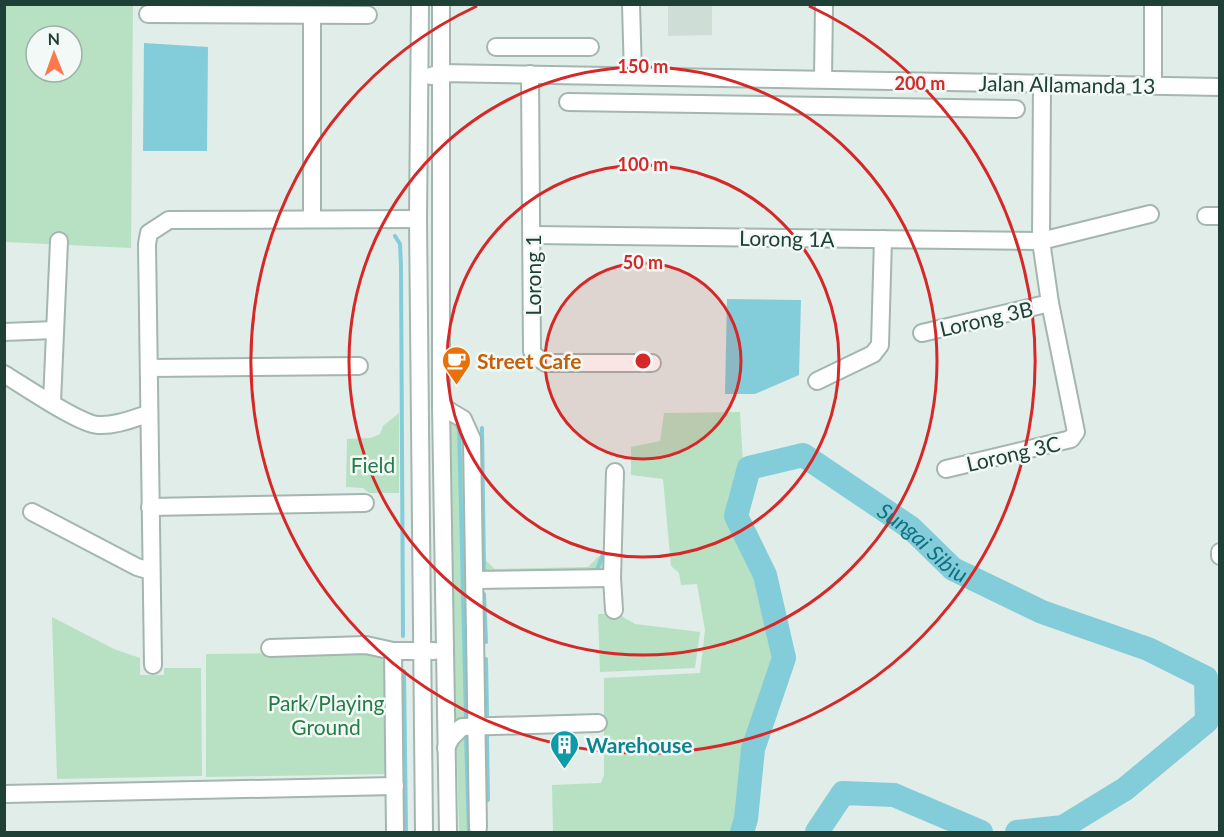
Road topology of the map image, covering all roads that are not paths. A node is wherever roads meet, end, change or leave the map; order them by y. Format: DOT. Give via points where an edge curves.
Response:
graph roads {
  1 [pos="420,4"];
  2 [pos="441,4"];
  3 [pos="631,4"];
  4 [pos="824,4"];
  5 [pos="1153,4"];
  6 [pos="148,14"];
  7 [pos="312,15"];
  8 [pos="368,15"];
  9 [pos="496,47"];
  10 [pos="565,47"];
  11 [pos="590,47"];
  12 [pos="441,73"];
  13 [pos="530,74"];
  14 [pos="564,75"];
  15 [pos="633,76"];
  16 [pos="699,77"];
  17 [pos="823,80"];
  18 [pos="939,82"];
  19 [pos="1042,83"];
  20 [pos="1152,86"];
  21 [pos="1220,87"];
  22 [pos="420,91"];
  23 [pos="568,102"];
  24 [pos="700,104"];
  25 [pos="940,108"];
  26 [pos="1016,109"];
  27 [pos="1150,214"];
  28 [pos="312,219"];
  29 [pos="418,219"];
  30 [pos="532,235"];
  31 [pos="883,239"];
  32 [pos="59,241"];
  33 [pos="1041,242"];
  34 [pos="1050,303"];
  35 [pos="55,330"];
  36 [pos="4,332"];
  37 [pos="922,333"];
  38 [pos="652,363"];
  39 [pos="359,366"];
  40 [pos="149,368"];
  41 [pos="4,374"];
  42 [pos="817,381"];
  43 [pos="52,402"];
  44 [pos="441,406"];
  45 [pos="148,414"];
  46 [pos="946,469"];
  47 [pos="615,472"];
  48 [pos="365,503"];
  49 [pos="150,507"];
  50 [pos="32,512"];
  51 [pos="151,571"];
  52 [pos="612,578"];
  53 [pos="475,580"];
  54 [pos="614,610"];
  55 [pos="270,648"];
  56 [pos="444,650"];
  57 [pos="393,651"];
  58 [pos="423,651"];
  59 [pos="153,665"];
  60 [pos="598,723"];
  61 [pos="477,725"];
  62 [pos="446,748"];
  63 [pos="395,786"];
  64 [pos="4,794"];
  65 [pos="478,828"];
  66 [pos="395,832"];
  67 [pos="424,832"];
  68 [pos="448,832"];
  1 -- 22 [label="street"];
  2 -- 12 [label="street"];
  3 -- 15 [label="street"];
  4 -- 17 [label="street"];
  5 -- 20 [label="street"];
  6 -- 7 [label="street"];
  7 -- 8 [label="street"];
  7 -- 28 [label="street"];
  9 -- 10 [label="street"];
  10 -- 11 [label="street"];
  10 -- 14 [label="street"];
  12 -- 13 [label="street, Jalan Allamanda 13"];
  12 -- 22 [label="street" via="427,79"];
  12 -- 44 [label="street"];
  13 -- 14 [label="street, Jalan Allamanda 13"];
  13 -- 30 [label="street, Lorong 1"];
  14 -- 15 [label="street, Jalan Allamanda 13"];
  15 -- 16 [label="street, Jalan Allamanda 13"];
  16 -- 17 [label="street, Jalan Allamanda 13"];
  16 -- 24 [label="street"];
  17 -- 18 [label="street, Jalan Allamanda 13"];
  18 -- 19 [label="street, Jalan Allamanda 13"];
  18 -- 25 [label="street"];
  19 -- 20 [label="street, Jalan Allamanda 13"];
  19 -- 33 [label="street"];
  20 -- 21 [label="street, Jalan Allamanda 13"];
  22 -- 29 [label="street"];
  23 -- 24 [label="street"];
  24 -- 25 [label="street"];
  25 -- 26 [label="street"];
  27 -- 33 [label="street, Lorong 1A"];
  28 -- 29 [label="street"];
  28 -- 40 [label="street" via="169,220 149,233"];
  29 -- 58 [label="street"];
  30 -- 31 [label="street, Lorong 1A"];
  30 -- 38 [label="street, Lorong 1" via="535,356 546,363"];
  31 -- 33 [label="street, Lorong 1A"];
  31 -- 42 [label="street" via="880,345 873,354"];
  32 -- 35 [label="street"];
  33 -- 34 [label="street"];
  34 -- 37 [label="street, Lorong 3B"];
  34 -- 46 [label="street, Lorong 3C" via="1076,432 1071,440"];
  35 -- 36 [label="street"];
  35 -- 43 [label="street"];
  39 -- 40 [label="street"];
  40 -- 45 [label="street"];
  41 -- 43 [label="street"];
  43 -- 45 [label="street" via="96,425"];
  44 -- 53 [label="street" via="463,419 472,439"];
  44 -- 56 [label="street"];
  45 -- 49 [label="street"];
  47 -- 52 [label="street"];
  48 -- 49 [label="street"];
  49 -- 51 [label="street"];
  50 -- 51 [label="street"];
  51 -- 59 [label="street"];
  52 -- 53 [label="street"];
  52 -- 54 [label="street"];
  53 -- 61 [label="street"];
  55 -- 57 [label="street" via="366,645"];
  56 -- 58 [label="street"];
  56 -- 62 [label="street"];
  57 -- 58 [label="street"];
  57 -- 63 [label="street"];
  58 -- 67 [label="street"];
  60 -- 61 [label="street"];
  61 -- 62 [label="street" via="456,731"];
  61 -- 65 [label="street"];
  62 -- 68 [label="street"];
  63 -- 64 [label="street"];
  63 -- 66 [label="street"];
}
